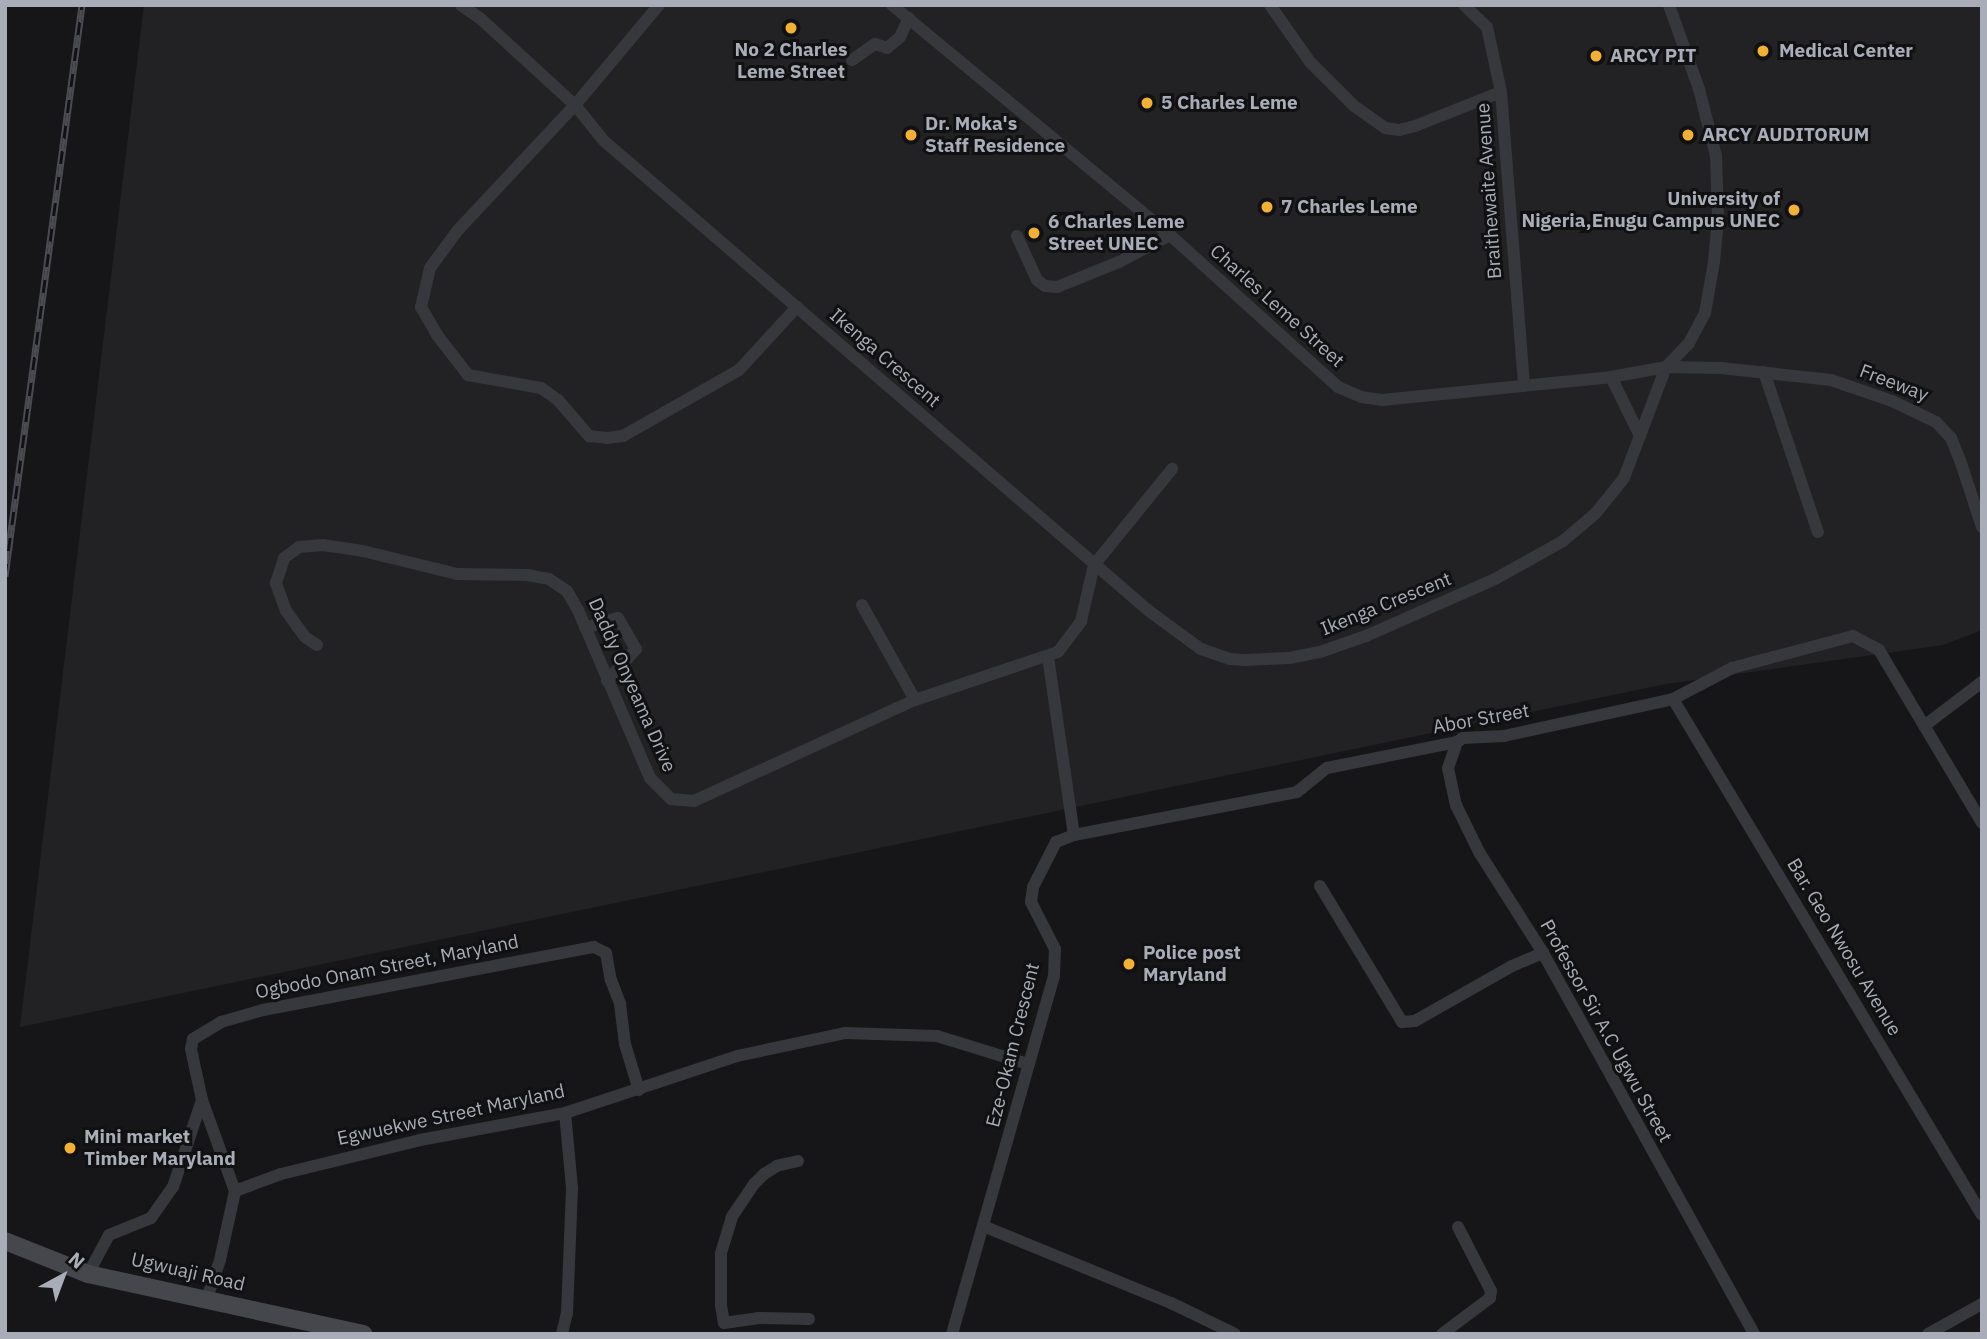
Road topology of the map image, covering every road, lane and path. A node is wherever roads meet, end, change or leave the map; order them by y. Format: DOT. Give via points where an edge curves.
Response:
graph roads {
  1 [pos="461,5"];
  2 [pos="659,5"];
  3 [pos="892,5"];
  4 [pos="1270,5"];
  5 [pos="1464,5"];
  6 [pos="1669,5"];
  7 [pos="909,18"];
  8 [pos="852,60"];
  9 [pos="1501,92"];
  10 [pos="575,105"];
  11 [pos="1170,235"];
  12 [pos="1017,236"];
  13 [pos="797,307"];
  14 [pos="1666,367"];
  15 [pos="1764,372"];
  16 [pos="1611,377"];
  17 [pos="1524,385"];
  18 [pos="1640,436"];
  19 [pos="1172,469"];
  20 [pos="1982,527"];
  21 [pos="1818,532"];
  22 [pos="1094,565"];
  23 [pos="862,605"];
  24 [pos="585,628"];
  25 [pos="317,645"];
  26 [pos="1048,657"];
  27 [pos="607,681"];
  28 [pos="1982,682"];
  29 [pos="1673,699"];
  30 [pos="915,700"];
  31 [pos="1924,726"];
  32 [pos="1457,743"];
  33 [pos="1982,823"];
  34 [pos="1074,835"];
  35 [pos="1320,886"];
  36 [pos="1543,953"];
  37 [pos="1028,1064"];
  38 [pos="639,1090"];
  39 [pos="202,1100"];
  40 [pos="565,1113"];
  41 [pos="798,1161"];
  42 [pos="235,1191"];
  43 [pos="1982,1215"];
  44 [pos="984,1227"];
  45 [pos="1458,1227"];
  46 [pos="5,1241"];
  47 [pos="88,1274"];
  48 [pos="207,1298"];
  49 [pos="1982,1304"];
  50 [pos="809,1319"];
  51 [pos="725,1328"];
  52 [pos="364,1334"];
  53 [pos="562,1334"];
  54 [pos="952,1334"];
  55 [pos="1235,1334"];
  56 [pos="1442,1334"];
  57 [pos="1754,1334"];
  58 [pos="1928,1334"];
  1 -- 10 [label="street, Ikenga Crescent"];
  2 -- 10 [label="street"];
  3 -- 7 [label="street, Charles Leme Street"];
  4 -- 9 [label="street" via="1331,85 1385,128 1399,131"];
  5 -- 9 [label="street, Braithewaite Avenue" via="1487,27"];
  6 -- 14 [label="street, Ikenga Crescent" via="1713,140 1718,218 1705,313 1689,343"];
  7 -- 8 [label="street" via="900,37 887,48 875,44"];
  7 -- 11 [label="street, Charles Leme Street"];
  9 -- 17 [label="street, Braithewaite Avenue"];
  10 -- 13 [label="street, Ikenga Crescent" via="603,140"];
  10 -- 13 [label="street" via="458,230 430,268 421,307 468,375 541,388 558,400 589,436 623,436 739,370"];
  11 -- 12 [label="street" via="1057,287 1037,281"];
  11 -- 17 [label="street, Charles Leme Street" via="1323,377 1361,397 1382,400"];
  13 -- 22 [label="street, Ikenga Crescent"];
  14 -- 15 [label="street, Charles Leme Street"];
  14 -- 16 [label="street, Charles Leme Street"];
  14 -- 18 [label="street, Ikenga Crescent"];
  15 -- 20 [label="street, Freeway" via="1831,380 1936,422 1951,438 1961,460"];
  15 -- 21 [label="street"];
  16 -- 17 [label="street, Charles Leme Street"];
  16 -- 18 [label="street"];
  18 -- 22 [label="street, Ikenga Crescent" via="1614,492 1553,548 1364,637 1301,657 1233,660 1201,649"];
  19 -- 22 [label="street"];
  22 -- 26 [label="street, Daddy Onyeama Drive" via="1077,629 1067,644"];
  23 -- 30 [label="street"];
  24 -- 25 [label="street, Daddy Onyeama Drive" via="567,591 549,579 457,574 363,551 299,547 284,558 276,583 286,611"];
  24 -- 27 [label="street, Daddy Onyeama Drive"];
  24 -- 27 [label="street" via="618,618 636,649"];
  26 -- 30 [label="street, Daddy Onyeama Drive"];
  26 -- 34 [label="street"];
  27 -- 30 [label="street, Daddy Onyeama Drive" via="650,778 659,791 681,802 705,798"];
  28 -- 31 [label="street"];
  29 -- 31 [label="street, Abor Street" via="1732,668 1853,636 1880,650"];
  29 -- 32 [label="street, Abor Street" via="1504,736 1463,738"];
  29 -- 43 [label="street, Bar. Geo Nwosu Avenue"];
  31 -- 33 [label="street"];
  32 -- 34 [label="street, Abor Street" via="1327,768 1297,792"];
  32 -- 36 [label="street, Professor Sir A.C Ugwu Street" via="1448,768 1457,805 1479,852"];
  34 -- 37 [label="street, Eze-Okam Crescent" via="1056,842 1033,887 1031,902 1055,949 1048,1000"];
  35 -- 36 [label="street" via="1402,1021 1415,1021"];
  36 -- 57 [label="street, Professor Sir A.C Ugwu Street"];
  37 -- 38 [label="street, Egwuekwe Street Maryland" via="937,1036 857,1031 737,1056"];
  37 -- 44 [label="street, Eze-Okam Crescent"];
  38 -- 39 [label="street, Ogbodo Onam Street, Maryland" via="606,953 594,947 221,1022 193,1039"];
  38 -- 40 [label="street, Egwuekwe Street Maryland"];
  39 -- 42 [label="street"];
  39 -- 47 [label="street" via="173,1187 151,1218 109,1235"];
  40 -- 42 [label="street, Egwuekwe Street Maryland" via="372,1150"];
  40 -- 53 [label="street" via="572,1188 567,1313"];
  41 -- 51 [label="street" via="764,1174 727,1226 720,1273"];
  42 -- 48 [label="street"];
  44 -- 54 [label="street, Eze-Okam Crescent"];
  44 -- 55 [label="street"];
  45 -- 56 [label="street" via="1491,1292 1490,1298"];
  46 -- 47 [label="main road, Ugwuaji Road"];
  47 -- 48 [label="main road, Ugwuaji Road"];
  48 -- 52 [label="main road, Ugwuaji Road"];
  49 -- 58 [label="street"];
  50 -- 51 [label="street" via="758,1318"];
}
